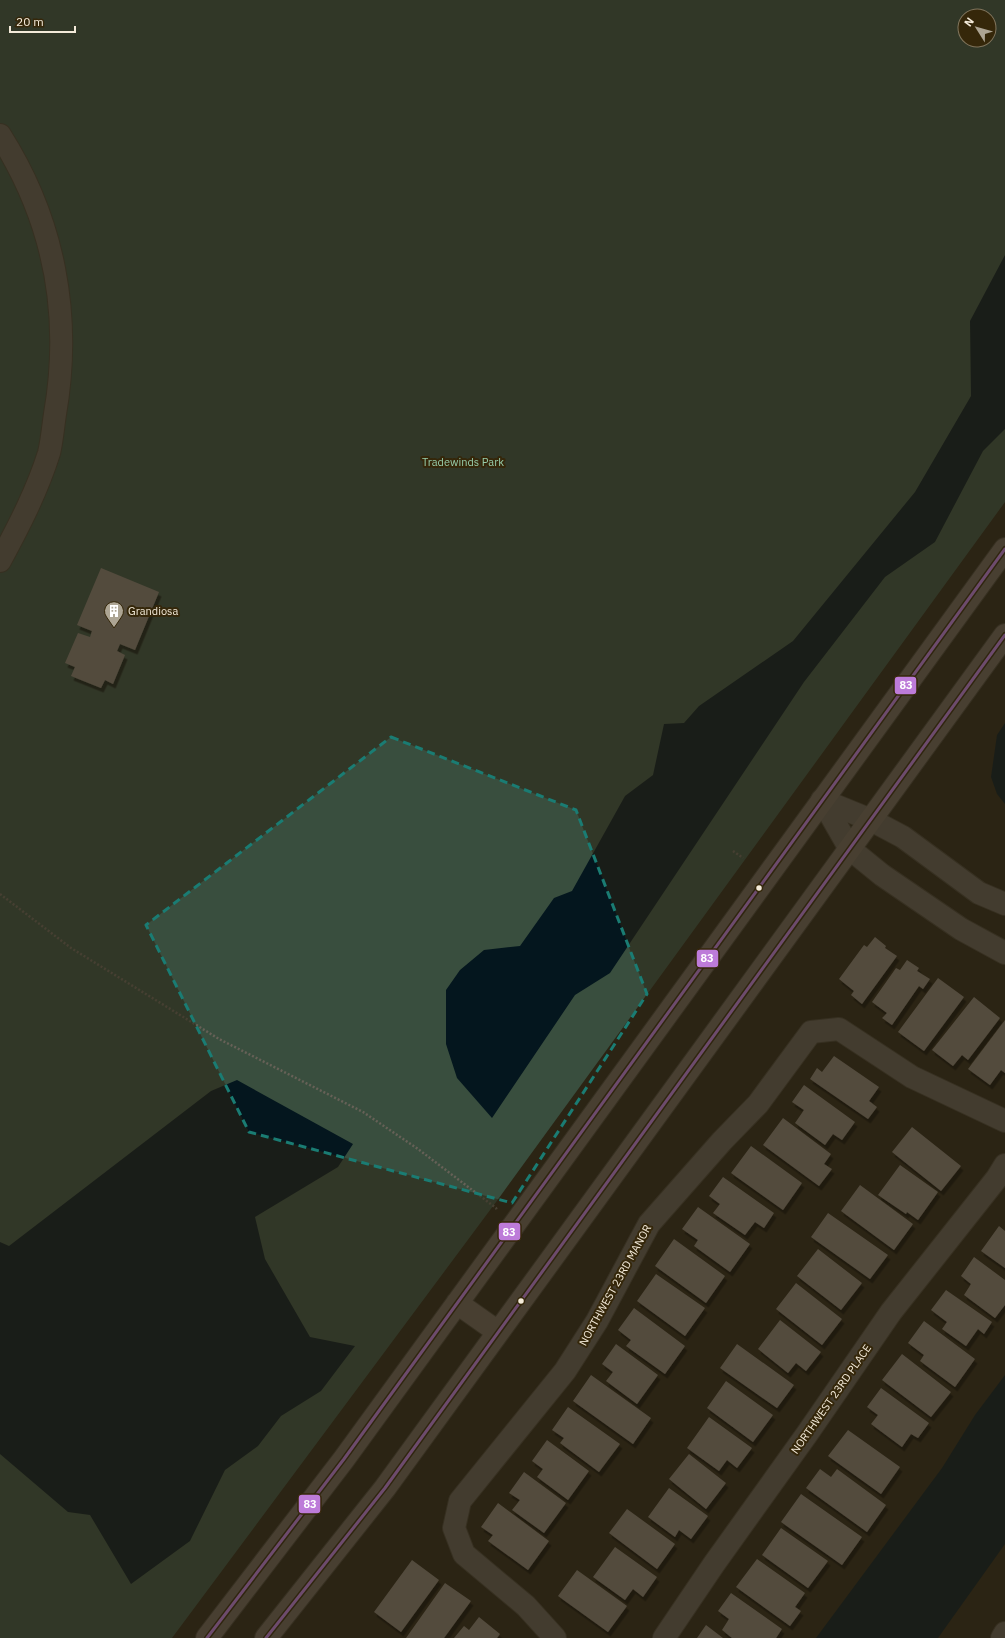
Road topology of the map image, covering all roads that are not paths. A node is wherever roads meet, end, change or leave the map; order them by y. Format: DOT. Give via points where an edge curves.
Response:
graph roads {
  1 [pos="0,135"];
  2 [pos="1005,549"];
  3 [pos="0,561"];
  4 [pos="1005,635"];
  5 [pos="822,800"];
  6 [pos="871,820"];
  7 [pos="850,849"];
  8 [pos="1005,904"];
  9 [pos="1005,953"];
  10 [pos="1005,1121"];
  11 [pos="1005,1164"];
  12 [pos="457,1303"];
  13 [pos="498,1332"];
  14 [pos="1005,1633"];
  15 [pos="207,1638"];
  16 [pos="266,1638"];
  17 [pos="555,1638"];
  18 [pos="664,1638"];
  19 [pos="1002,1638"];
  1 -- 3 [label="street" via="15,159 40,215 55,273 62,333 58,396 49,452 34,495"];
  2 -- 5 [label="main road"];
  4 -- 6 [label="main road"];
  5 -- 6 [label="street"];
  5 -- 7 [label="street"];
  5 -- 12 [label="main road"];
  6 -- 7 [label="main road"];
  6 -- 8 [label="street" via="903,837 979,892"];
  7 -- 9 [label="street" via="882,875 961,929"];
  7 -- 13 [label="main road"];
  10 -- 17 [label="street, NORTHWEST 23RD MANOR" via="912,1077 839,1029 811,1032 758,1104 648,1224 597,1321 565,1371 460,1501 454,1528 464,1554 526,1606"];
  11 -- 18 [label="street, NORTHWEST 23RD PLACE" via="997,1178 891,1312"];
  12 -- 13 [label="main road"];
  12 -- 15 [label="main road" via="344,1459"];
  13 -- 16 [label="main road" via="385,1488"];
  14 -- 19 [label="street"];
}
